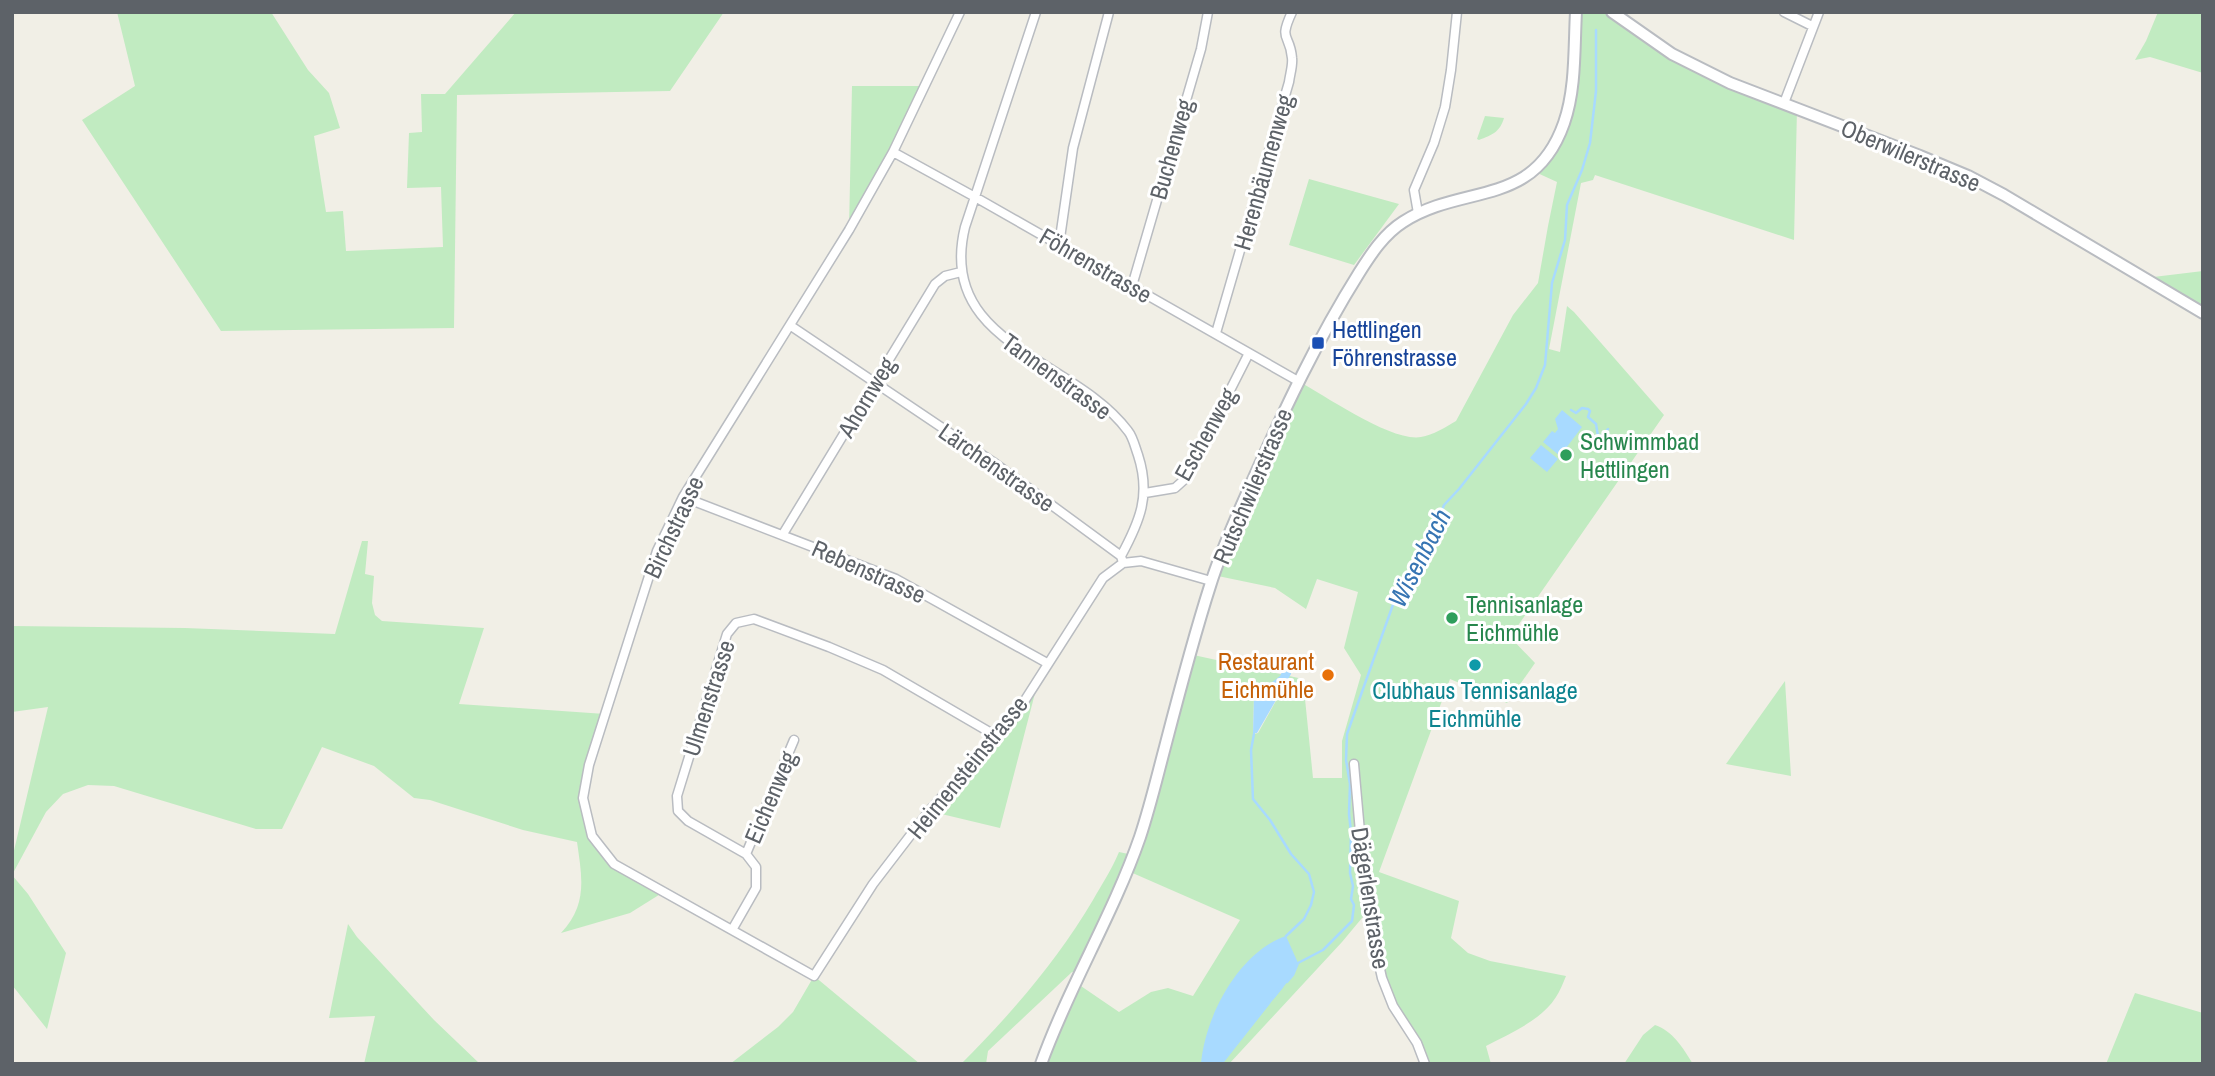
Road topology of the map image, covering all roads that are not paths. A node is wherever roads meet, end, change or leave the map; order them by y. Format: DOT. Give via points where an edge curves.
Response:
graph roads {
  1 [pos="960,12"];
  2 [pos="1036,12"];
  3 [pos="1109,12"];
  4 [pos="1208,12"];
  5 [pos="1292,12"];
  6 [pos="1457,12"];
  7 [pos="1576,12"];
  8 [pos="1612,12"];
  9 [pos="1784,12"];
  10 [pos="1819,12"];
  11 [pos="1812,26"];
  12 [pos="1784,103"];
  13 [pos="892,152"];
  14 [pos="975,197"];
  15 [pos="1418,214"];
  16 [pos="1059,245"];
  17 [pos="961,272"];
  18 [pos="1132,286"];
  19 [pos="2203,313"];
  20 [pos="791,326"];
  21 [pos="1216,333"];
  22 [pos="1250,353"];
  23 [pos="1298,381"];
  24 [pos="875,382"];
  25 [pos="1145,494"];
  26 [pos="683,497"];
  27 [pos="783,534"];
  28 [pos="1122,559"];
  29 [pos="1211,580"];
  30 [pos="1047,663"];
  31 [pos="998,737"];
  32 [pos="794,740"];
  33 [pos="1354,764"];
  34 [pos="746,854"];
  35 [pos="732,930"];
  36 [pos="814,976"];
  37 [pos="1041,1064"];
  38 [pos="1425,1064"];
  1 -- 13 [label="street, Birchstrasse"];
  2 -- 14 [label="street, Tannenstrasse"];
  3 -- 16 [label="street" via="1073,148"];
  4 -- 18 [label="street, Buchenweg"];
  5 -- 21 [label="street, Herenbäumenweg" via="1285,27 1293,60 1289,82"];
  6 -- 15 [label="street" via="1445,107 1414,190"];
  7 -- 15 [label="street, Rutschwilerstrasse" via="1569,106 1546,157 1533,171 1504,188"];
  8 -- 12 [label="street, Oberwilerstrasse" via="1689,64"];
  9 -- 11 [label="street"];
  10 -- 11 [label="street"];
  11 -- 12 [label="street"];
  12 -- 19 [label="street, Oberwilerstrasse" via="1968,176"];
  13 -- 14 [label="street, Föhrenstrasse"];
  13 -- 20 [label="street, Birchstrasse"];
  14 -- 16 [label="street, Föhrenstrasse"];
  14 -- 17 [label="street, Tannenstrasse" via="962,240"];
  15 -- 23 [label="street, Rutschwilerstrasse" via="1389,232 1376,247"];
  16 -- 18 [label="street, Föhrenstrasse"];
  17 -- 24 [label="street, Ahornweg" via="935,284"];
  17 -- 25 [label="street, Tannenstrasse" via="986,323 1108,408 1130,433"];
  18 -- 21 [label="street, Föhrenstrasse"];
  20 -- 24 [label="street, Lärchenstrasse"];
  20 -- 26 [label="street, Birchstrasse"];
  21 -- 22 [label="street, Föhrenstrasse"];
  22 -- 23 [label="street, Föhrenstrasse"];
  22 -- 25 [label="street, Eschenweg" via="1185,479 1175,488"];
  23 -- 29 [label="street, Rutschwilerstrasse"];
  24 -- 27 [label="street, Ahornweg"];
  24 -- 28 [label="street, Lärchenstrasse" via="993,462"];
  25 -- 28 [label="street, Tannenstrasse"];
  26 -- 27 [label="street, Rebenstrasse"];
  26 -- 35 [label="street, Birchstrasse" via="657,551 589,765 583,798 592,836 614,864"];
  27 -- 30 [label="street, Rebenstrasse" via="896,579"];
  28 -- 29 [label="street"];
  28 -- 30 [label="street, Heimensteinstrasse"];
  29 -- 37 [label="street, Rutschwilerstrasse" via="1128,871"];
  30 -- 31 [label="street, Heimensteinstrasse"];
  31 -- 34 [label="street, Ulmenstrasse" via="883,670 754,620 736,623 727,634 677,796 678,811 688,821"];
  31 -- 36 [label="street, Heimensteinstrasse" via="913,832 873,884"];
  32 -- 34 [label="street, Eichenweg"];
  33 -- 38 [label="street, Dägerlenstrasse" via="1367,911 1382,978"];
  34 -- 35 [label="street" via="756,867 756,888"];
  35 -- 36 [label="street, Birchstrasse"];
}
